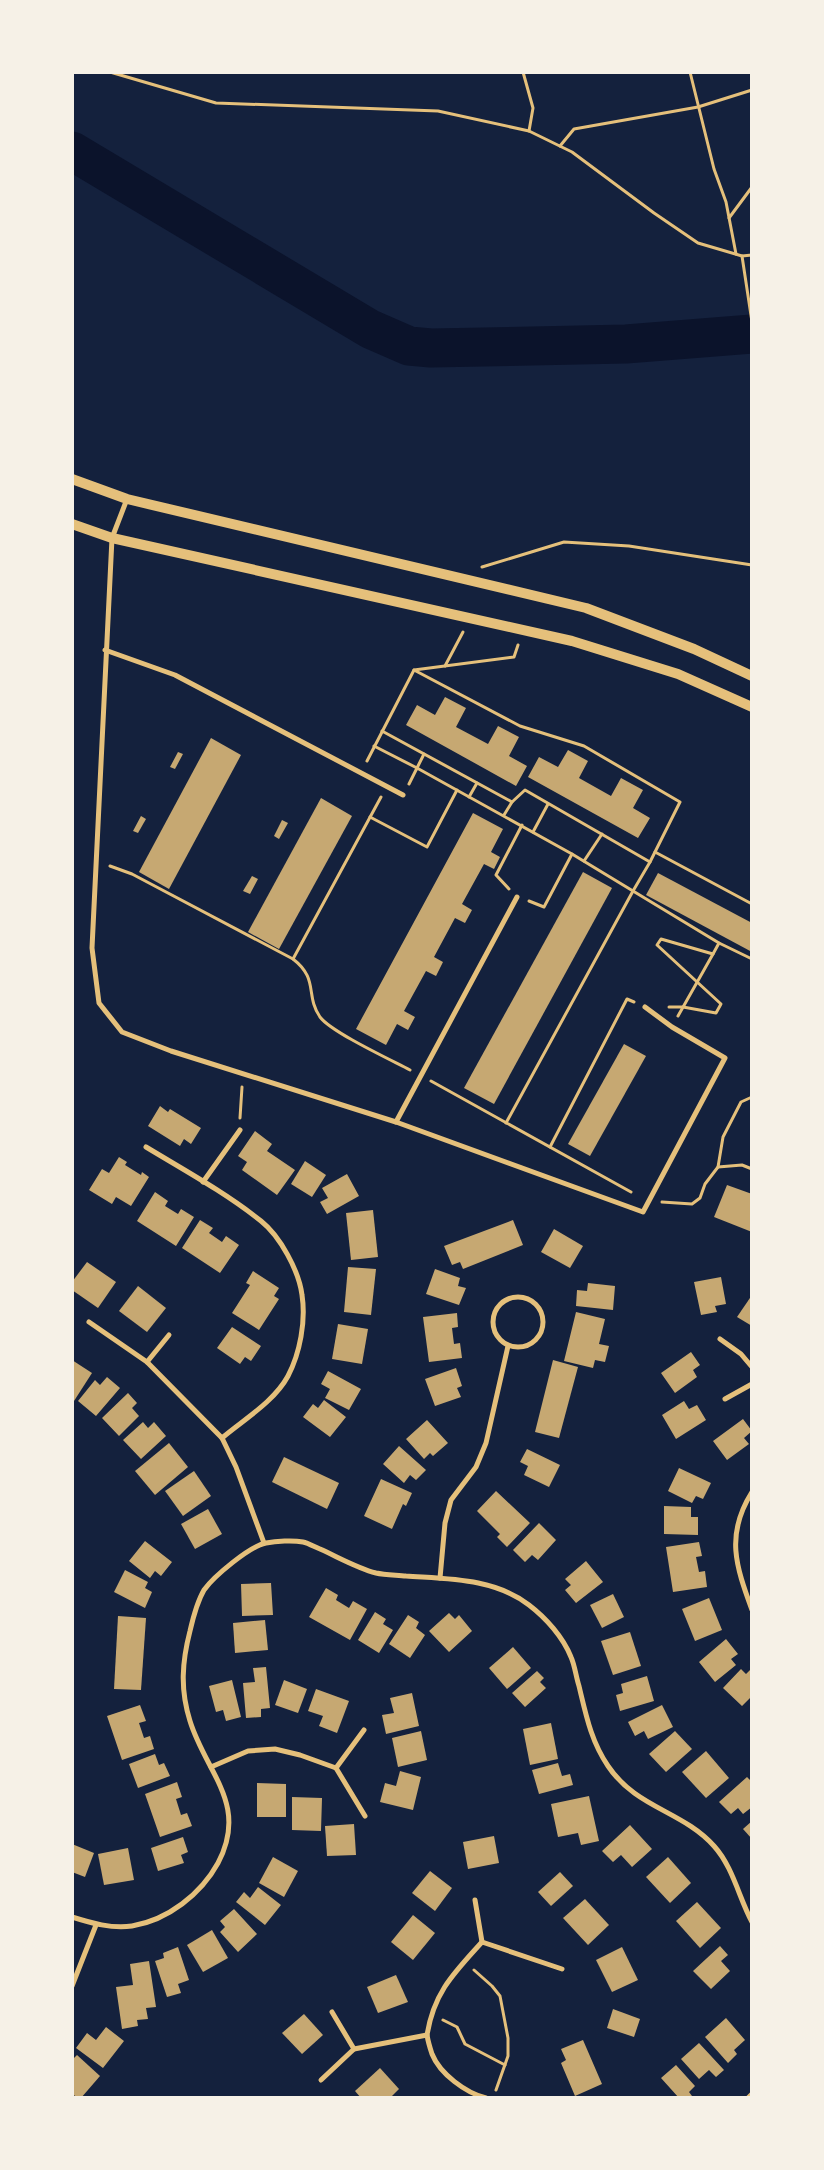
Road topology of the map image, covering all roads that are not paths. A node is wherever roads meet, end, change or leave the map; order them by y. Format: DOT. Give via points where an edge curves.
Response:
graph roads {
  1 [pos="72,479"];
  2 [pos="127,499"];
  3 [pos="72,524"];
  4 [pos="112,538"];
  5 [pos="105,650"];
  6 [pos="752,676"];
  7 [pos="752,706"];
  8 [pos="402,795"];
  9 [pos="517,897"];
  10 [pos="645,1007"];
  11 [pos="396,1122"];
  12 [pos="240,1130"];
  13 [pos="146,1147"];
  14 [pos="203,1182"];
  15 [pos="89,1322"];
  16 [pos="169,1335"];
  17 [pos="720,1340"];
  18 [pos="508,1346"];
  19 [pos="147,1362"];
  20 [pos="752,1367"];
  21 [pos="752,1384"];
  22 [pos="725,1399"];
  23 [pos="222,1438"];
  24 [pos="752,1492"];
  25 [pos="264,1543"];
  26 [pos="440,1578"];
  27 [pos="752,1610"];
  28 [pos="364,1730"];
  29 [pos="211,1767"];
  30 [pos="336,1768"];
  31 [pos="365,1816"];
  32 [pos="475,1900"];
  33 [pos="72,1917"];
  34 [pos="752,1922"];
  35 [pos="96,1925"];
  36 [pos="482,1942"];
  37 [pos="562,1969"];
  38 [pos="72,1986"];
  39 [pos="332,2012"];
  40 [pos="427,2035"];
  41 [pos="354,2049"];
  42 [pos="321,2080"];
  43 [pos="752,2094"];
  44 [pos="486,2098"];
  45 [pos="748,2098"];
  1 -- 2 [label="main road"];
  2 -- 4 [label="street"];
  2 -- 6 [label="main road" via="586,608 694,649"];
  3 -- 4 [label="main road"];
  4 -- 5 [label="street"];
  4 -- 7 [label="main road" via="572,641 678,674"];
  5 -- 8 [label="street" via="175,675"];
  5 -- 11 [label="street" via="92,948 99,1003 122,1032 171,1051"];
  9 -- 11 [label="street"];
  10 -- 11 [label="street" via="725,1058 643,1212"];
  12 -- 14 [label="street"];
  13 -- 14 [label="street"];
  14 -- 23 [label="street" via="262,1221 284,1248 302,1295 300,1343 288,1377 269,1399"];
  15 -- 19 [label="street"];
  16 -- 19 [label="street"];
  17 -- 20 [label="street" via="741,1354"];
  18 -- 18 [label="street" via="498,1339 493,1328 494,1316 500,1305 510,1298 522,1297 533,1302 544,1323 532,1344 520,1348"];
  18 -- 26 [label="street" via="486,1443 476,1467 451,1500 445,1523"];
  19 -- 23 [label="street"];
  21 -- 22 [label="street"];
  23 -- 25 [label="street"];
  24 -- 27 [label="street" via="741,1510 735,1536 739,1574"];
  25 -- 26 [label="street" via="303,1542 376,1573"];
  25 -- 29 [label="street" via="234,1560 204,1590 188,1638 182,1666 182,1691 190,1723"];
  26 -- 34 [label="street" via="480,1582 498,1588 527,1604 550,1625 571,1657 589,1729 609,1768 626,1788 700,1832 716,1848"];
  28 -- 30 [label="street"];
  29 -- 30 [label="street" via="248,1752 275,1749"];
  29 -- 35 [label="street" via="227,1802 229,1821 222,1854 204,1885 187,1901 163,1916 132,1926"];
  30 -- 31 [label="street"];
  32 -- 36 [label="street"];
  33 -- 35 [label="street"];
  35 -- 38 [label="street"];
  36 -- 37 [label="street"];
  36 -- 40 [label="street" via="439,1993 430,2014"];
  39 -- 41 [label="street"];
  40 -- 41 [label="street"];
  40 -- 44 [label="street" via="432,2055 448,2076"];
  41 -- 42 [label="street"];
  43 -- 45 [label="street"];
}
